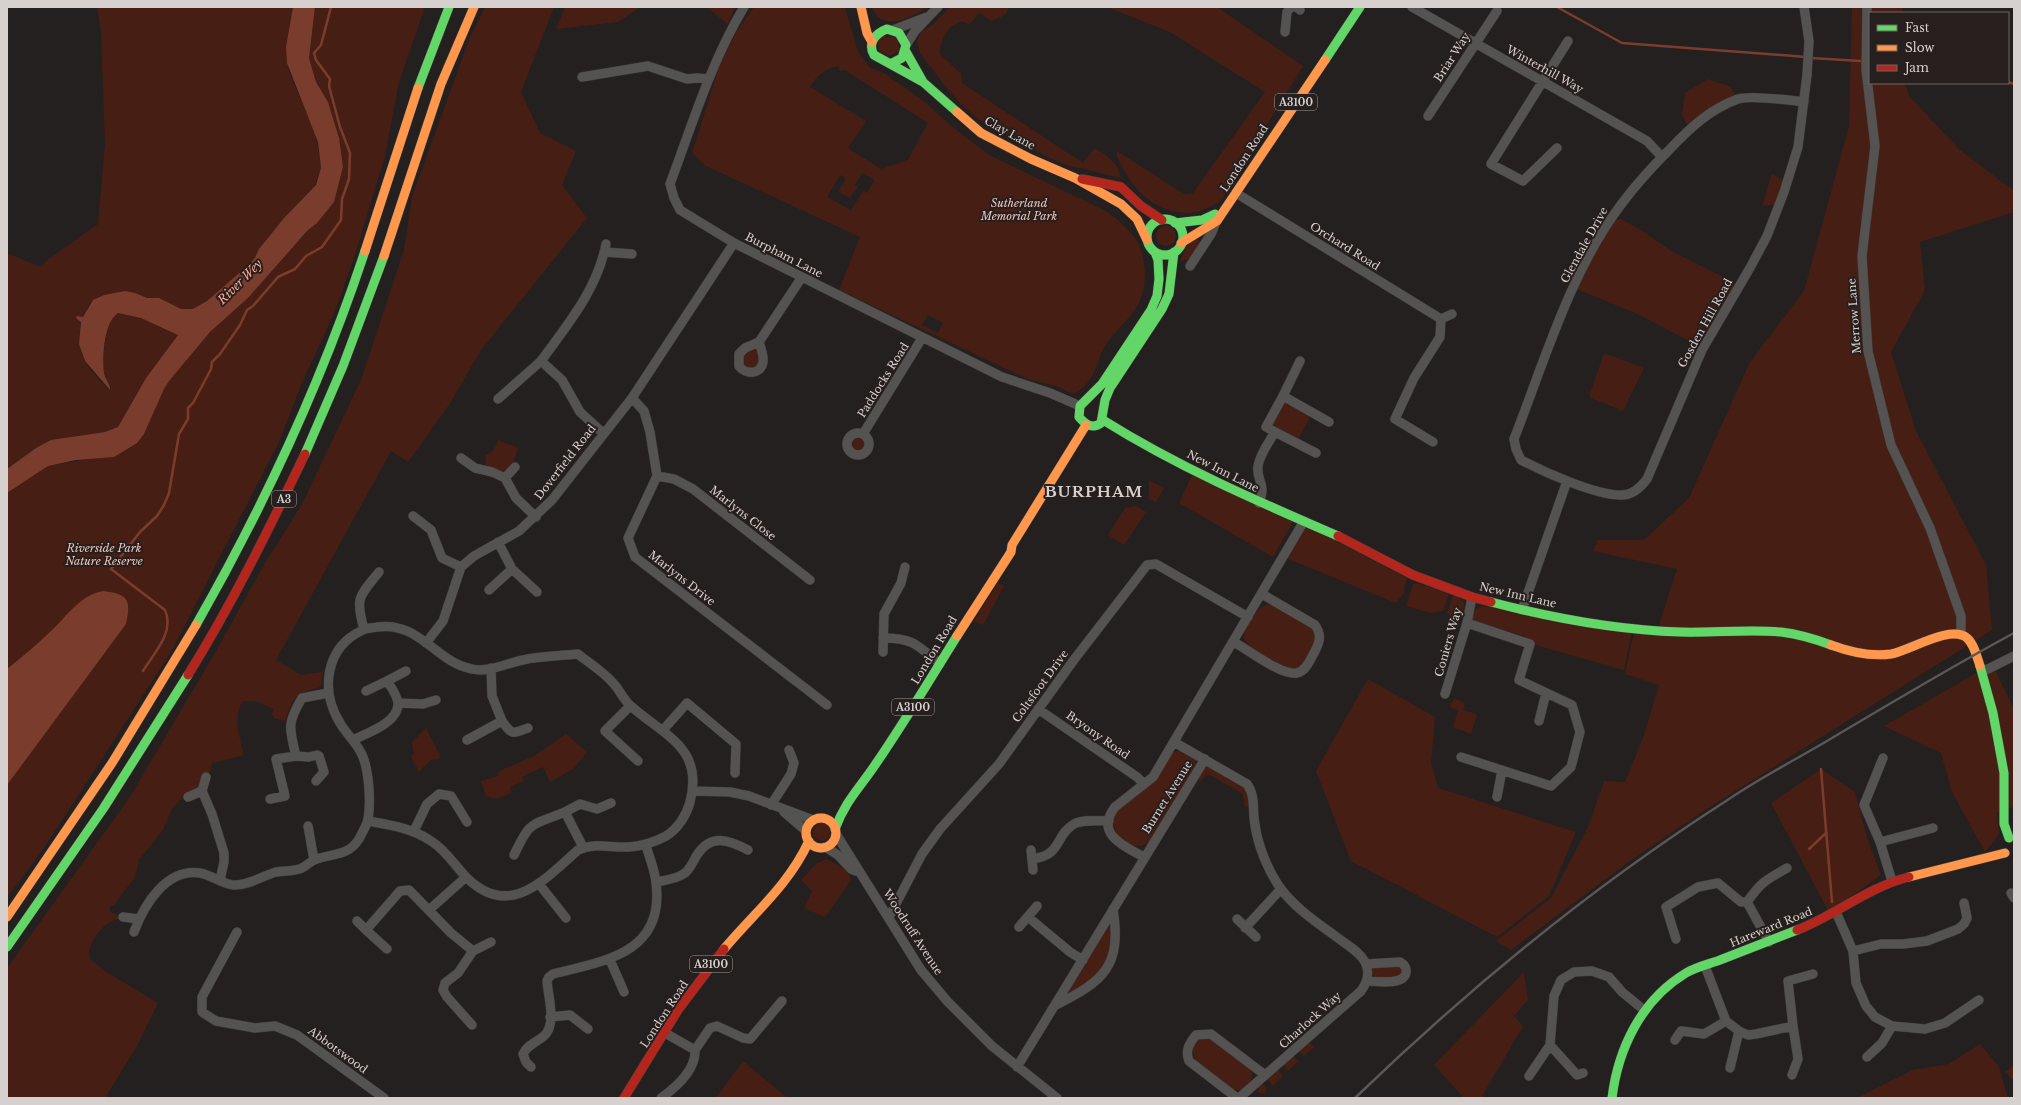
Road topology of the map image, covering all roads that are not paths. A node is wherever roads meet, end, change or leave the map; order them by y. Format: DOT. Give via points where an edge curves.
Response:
graph roads {
  1 [pos="449,7"];
  2 [pos="474,7"];
  3 [pos="744,7"];
  4 [pos="861,7"];
  5 [pos="867,7"];
  6 [pos="938,7"];
  7 [pos="1360,7"];
  8 [pos="1412,7"];
  9 [pos="1804,7"];
  10 [pos="1867,7"];
  11 [pos="1286,9"];
  12 [pos="1497,11"];
  13 [pos="928,17"];
  14 [pos="890,30"];
  15 [pos="1285,32"];
  16 [pos="1568,41"];
  17 [pos="872,42"];
  18 [pos="1475,43"];
  19 [pos="906,48"];
  20 [pos="890,64"];
  21 [pos="582,77"];
  22 [pos="709,80"];
  23 [pos="1542,81"];
  24 [pos="923,82"];
  25 [pos="1804,102"];
  26 [pos="1428,116"];
  27 [pos="1557,148"];
  28 [pos="1662,157"];
  29 [pos="1075,178"];
  30 [pos="1236,193"];
  31 [pos="1229,204"];
  32 [pos="1162,220"];
  33 [pos="1217,221"];
  34 [pos="1175,223"];
  35 [pos="1147,240"];
  36 [pos="734,243"];
  37 [pos="1181,243"];
  38 [pos="1155,252"];
  39 [pos="1174,252"];
  40 [pos="632,254"];
  41 [pos="1190,266"];
  42 [pos="802,277"];
  43 [pos="1452,314"];
  44 [pos="1441,319"];
  45 [pos="922,338"];
  46 [pos="759,342"];
  47 [pos="541,361"];
  48 [pos="1300,361"];
  49 [pos="1283,396"];
  50 [pos="632,398"];
  51 [pos="498,399"];
  52 [pos="1083,404"];
  53 [pos="1104,407"];
  54 [pos="1103,420"];
  55 [pos="1329,422"];
  56 [pos="1086,425"];
  57 [pos="1275,432"];
  58 [pos="603,433"];
  59 [pos="863,434"];
  60 [pos="1433,442"];
  61 [pos="1316,453"];
  62 [pos="461,458"];
  63 [pos="515,467"];
  64 [pos="657,476"];
  65 [pos="505,478"];
  66 [pos="1567,481"];
  67 [pos="1259,503"];
  68 [pos="413,516"];
  69 [pos="536,517"];
  70 [pos="1304,521"];
  71 [pos="498,542"];
  72 [pos="461,567"];
  73 [pos="905,567"];
  74 [pos="512,569"];
  75 [pos="379,572"];
  76 [pos="810,580"];
  77 [pos="489,590"];
  78 [pos="536,592"];
  79 [pos="1262,594"];
  80 [pos="1472,597"];
  81 [pos="1522,610"];
  82 [pos="1248,617"];
  83 [pos="1467,623"];
  84 [pos="364,629"];
  85 [pos="1961,635"];
  86 [pos="883,638"];
  87 [pos="1234,642"];
  88 [pos="426,643"];
  89 [pos="883,652"];
  90 [pos="2014,656"];
  91 [pos="940,664"];
  92 [pos="491,668"];
  93 [pos="406,670"];
  94 [pos="1982,672"];
  95 [pos="387,681"];
  96 [pos="366,691"];
  97 [pos="328,693"];
  98 [pos="1546,693"];
  99 [pos="1445,694"];
  100 [pos="436,700"];
  101 [pos="398,704"];
  102 [pos="827,705"];
  103 [pos="630,706"];
  104 [pos="1038,709"];
  105 [pos="502,721"];
  106 [pos="1539,721"];
  107 [pos="528,728"];
  108 [pos="663,730"];
  109 [pos="353,740"];
  110 [pos="467,740"];
  111 [pos="1174,742"];
  112 [pos="789,750"];
  113 [pos="296,756"];
  114 [pos="1460,757"];
  115 [pos="1883,758"];
  116 [pos="1205,759"];
  117 [pos="638,761"];
  118 [pos="1502,770"];
  119 [pos="735,773"];
  120 [pos="206,777"];
  121 [pos="316,781"];
  122 [pos="1143,783"];
  123 [pos="202,791"];
  124 [pos="693,791"];
  125 [pos="853,793"];
  126 [pos="188,797"];
  127 [pos="1497,797"];
  128 [pos="270,799"];
  129 [pos="611,803"];
  130 [pos="771,805"];
  131 [pos="780,809"];
  132 [pos="565,812"];
  133 [pos="817,819"];
  134 [pos="368,821"];
  135 [pos="1109,821"];
  136 [pos="467,822"];
  137 [pos="308,826"];
  138 [pos="1933,828"];
  139 [pos="805,830"];
  140 [pos="414,831"];
  141 [pos="836,832"];
  142 [pos="2012,837"];
  143 [pos="809,842"];
  144 [pos="1880,842"];
  145 [pos="646,845"];
  146 [pos="583,847"];
  147 [pos="823,848"];
  148 [pos="748,850"];
  149 [pos="2005,853"];
  150 [pos="514,855"];
  151 [pos="1144,857"];
  152 [pos="2014,858"];
  153 [pos="314,860"];
  154 [pos="1787,868"];
  155 [pos="1033,870"];
  156 [pos="859,873"];
  157 [pos="793,874"];
  158 [pos="466,876"];
  159 [pos="220,880"];
  160 [pos="1892,881"];
  161 [pos="656,882"];
  162 [pos="539,884"];
  163 [pos="1281,889"];
  164 [pos="1747,902"];
  165 [pos="1964,903"];
  166 [pos="1037,906"];
  167 [pos="1113,909"];
  168 [pos="429,910"];
  169 [pos="1836,912"];
  170 [pos="123,916"];
  171 [pos="7,917"];
  172 [pos="889,917"];
  173 [pos="1028,917"];
  174 [pos="566,918"];
  175 [pos="139,919"];
  176 [pos="1237,919"];
  177 [pos="357,922"];
  178 [pos="1019,927"];
  179 [pos="1245,928"];
  180 [pos="366,930"];
  181 [pos="134,932"];
  182 [pos="237,932"];
  183 [pos="1256,937"];
  184 [pos="1676,939"];
  185 [pos="491,942"];
  186 [pos="1770,942"];
  187 [pos="7,947"];
  188 [pos="387,949"];
  189 [pos="473,951"];
  190 [pos="1853,951"];
  191 [pos="610,960"];
  192 [pos="1083,960"];
  193 [pos="1366,964"];
  194 [pos="1706,966"];
  195 [pos="1813,974"];
  196 [pos="1367,981"];
  197 [pos="624,992"];
  198 [pos="1979,1000"];
  199 [pos="782,1001"];
  200 [pos="1056,1005"];
  201 [pos="1644,1010"];
  202 [pos="550,1017"];
  203 [pos="1726,1022"];
  204 [pos="472,1025"];
  205 [pos="1793,1026"];
  206 [pos="1892,1026"];
  207 [pos="588,1029"];
  208 [pos="1739,1031"];
  209 [pos="665,1033"];
  210 [pos="1675,1040"];
  211 [pos="1550,1045"];
  212 [pos="695,1050"];
  213 [pos="1867,1057"];
  214 [pos="530,1067"];
  215 [pos="1017,1067"];
  216 [pos="1730,1068"];
  217 [pos="1583,1073"];
  218 [pos="1265,1075"];
  219 [pos="1792,1075"];
  220 [pos="1529,1076"];
  221 [pos="384,1098"];
  222 [pos="624,1098"];
  223 [pos="661,1098"];
  224 [pos="1057,1098"];
  225 [pos="1238,1098"];
  226 [pos="1612,1098"];
  1 -- 171 [label="main road, A3" via="425,68 336,333 298,426 255,518 209,605 150,704"];
  2 -- 187 [label="main road, A3" via="437,93 394,227 343,366 285,498 239,588 180,689 85,836"];
  3 -- 22 [label="street, Burpham Lane"];
  4 -- 17 [label="main road, Clay Lane"];
  5 -- 14 [label="main road, Clay Lane" via="871,16"];
  6 -- 13 [label="street"];
  7 -- 30 [label="main road, London Road / A3100"];
  8 -- 18 [label="street, Winterhill Way"];
  9 -- 25 [label="street, Gosden Hill Road" via="1809,41"];
  10 -- 85 [label="street, Merrow Lane" via="1866,70 1874,146 1862,256 1868,351 1891,445 1930,528 1961,616"];
  11 -- 15 [label="street"];
  12 -- 18 [label="street, Briar Way"];
  13 -- 14 [label="street"];
  13 -- 19 [label="street" via="915,31"];
  14 -- 17 [label="main road" via="878,34"];
  14 -- 19 [label="main road, Clay Lane" via="899,33"];
  16 -- 23 [label="street"];
  17 -- 20 [label="main road, Clay Lane" via="872,52 876,58"];
  18 -- 23 [label="street, Winterhill Way"];
  18 -- 26 [label="street, Briar Way"];
  19 -- 20 [label="main road" via="902,58"];
  19 -- 24 [label="main road, Clay Lane"];
  20 -- 24 [label="main road, Clay Lane"];
  21 -- 22 [label="street" via="648,66 687,79"];
  22 -- 36 [label="street, Burpham Lane" via="670,184 680,210"];
  23 -- 27 [label="street" via="1490,164 1523,181"];
  23 -- 28 [label="street, Winterhill Way" via="1647,141"];
  24 -- 29 [label="main road, Clay Lane" via="981,133"];
  25 -- 28 [label="street, Glendale Drive" via="1739,99 1714,110 1689,129"];
  25 -- 66 [label="street, Gosden Hill Road" via="1798,147 1767,236 1702,350 1647,479 1637,490 1624,495"];
  28 -- 66 [label="street, Glendale Drive" via="1615,213 1595,246 1572,290 1514,439 1521,460"];
  29 -- 32 [label="main road, Clay Lane" via="1121,187 1141,206"];
  29 -- 35 [label="main road, Clay Lane" via="1122,204 1137,219"];
  30 -- 31 [label="main road, London Road / A3100"];
  30 -- 44 [label="street, Orchard Road"];
  31 -- 33 [label="main road, London Road"];
  31 -- 34 [label="main road, London Road" via="1202,220"];
  32 -- 34 [label="main road, London Road"];
  32 -- 35 [label="main road" via="1152,224"];
  33 -- 37 [label="main road, London Road"];
  33 -- 41 [label="street, London Road"];
  34 -- 37 [label="main road" via="1182,232"];
  35 -- 38 [label="main road"];
  36 -- 42 [label="street, Burpham Lane"];
  36 -- 50 [label="street"];
  37 -- 39 [label="main road, London Road"];
  38 -- 39 [label="main road" via="1165,255"];
  38 -- 52 [label="main road" via="1159,270 1158,290 1151,310 1102,384"];
  39 -- 53 [label="main road" via="1169,294 1162,309 1110,388"];
  40 -- 47 [label="street" via="606,248 603,264 577,313"];
  42 -- 45 [label="street, Burpham Lane"];
  42 -- 46 [label="street"];
  43 -- 44 [label="street"];
  44 -- 60 [label="street" via="1440,337 1414,378 1395,419"];
  45 -- 52 [label="street, Burpham Lane" via="1002,377"];
  45 -- 59 [label="street, Paddocks Road"];
  47 -- 51 [label="street"];
  47 -- 58 [label="street" via="562,380 580,412"];
  48 -- 49 [label="street"];
  49 -- 55 [label="street"];
  49 -- 57 [label="street" via="1266,427"];
  50 -- 58 [label="street, Doverfield Road"];
  50 -- 64 [label="street" via="644,411 652,438"];
  52 -- 53 [label="main road" via="1094,400"];
  52 -- 56 [label="main road" via="1079,417"];
  53 -- 54 [label="main road"];
  54 -- 56 [label="main road" via="1095,426"];
  54 -- 67 [label="main road, New Inn Lane" via="1216,484"];
  56 -- 91 [label="main road, London Road / A3100" via="1012,545 1006,547"];
  57 -- 61 [label="street"];
  57 -- 67 [label="street" via="1258,467 1263,488"];
  58 -- 69 [label="street, Doverfield Road"];
  62 -- 65 [label="street" via="475,468"];
  63 -- 65 [label="street"];
  64 -- 76 [label="street, Marlyns Close" via="674,479 692,489"];
  64 -- 102 [label="street, Marlyns Drive" via="628,538 634,557"];
  65 -- 69 [label="street" via="516,498"];
  66 -- 81 [label="street"];
  67 -- 70 [label="main road, New Inn Lane"];
  68 -- 72 [label="street" via="431,530 442,558"];
  69 -- 71 [label="street, Doverfield Road"];
  70 -- 79 [label="street, Burnet Avenue"];
  70 -- 80 [label="main road, New Inn Lane" via="1355,544 1413,576"];
  71 -- 72 [label="street, Doverfield Road"];
  71 -- 74 [label="street"];
  72 -- 88 [label="street" via="443,621"];
  73 -- 86 [label="street" via="901,584 884,614"];
  74 -- 77 [label="street"];
  74 -- 78 [label="street"];
  75 -- 84 [label="street" via="358,601"];
  79 -- 82 [label="street, Burnet Avenue"];
  79 -- 87 [label="street" via="1315,625 1320,642 1306,667 1298,673 1286,673"];
  80 -- 81 [label="main road, New Inn Lane"];
  80 -- 83 [label="street, Coniers Way"];
  81 -- 85 [label="main road, New Inn Lane" via="1650,630 1781,632 1812,638 1847,651 1869,655 1892,654 1947,634"];
  82 -- 87 [label="street, Burnet Avenue"];
  82 -- 104 [label="street, Coltsfoot Drive" via="1156,564 1147,565"];
  83 -- 98 [label="street" via="1530,644 1519,680"];
  83 -- 99 [label="street, Coniers Way"];
  84 -- 88 [label="street" via="400,627"];
  84 -- 97 [label="street" via="346,640 335,654 328,675"];
  85 -- 94 [label="main road" via="1970,641"];
  86 -- 89 [label="street"];
  86 -- 91 [label="street" via="902,638 910,641"];
  87 -- 111 [label="street, Burnet Avenue"];
  88 -- 92 [label="street" via="453,663 473,670"];
  90 -- 94 [label="street"];
  91 -- 125 [label="main road, London Road / A3100" via="874,767"];
  92 -- 103 [label="street" via="524,660 578,654 613,682"];
  92 -- 105 [label="street" via="492,696"];
  93 -- 95 [label="street"];
  94 -- 142 [label="main road" via="2002,755 2004,824"];
  95 -- 96 [label="street"];
  95 -- 101 [label="street"];
  97 -- 109 [label="street" via="332,709"];
  97 -- 113 [label="street" via="302,698 292,716 291,734"];
  98 -- 106 [label="street"];
  98 -- 118 [label="street" via="1572,705 1580,732 1572,767 1551,786"];
  100 -- 101 [label="street" via="423,704"];
  101 -- 109 [label="street" via="392,718"];
  103 -- 108 [label="street"];
  103 -- 117 [label="street" via="605,730"];
  104 -- 122 [label="street, Bryony Road"];
  104 -- 172 [label="street, Coltsfoot Drive" via="999,764 940,829 922,854"];
  105 -- 107 [label="street" via="510,733 514,734"];
  105 -- 110 [label="street"];
  108 -- 119 [label="street" via="687,704 736,744"];
  108 -- 124 [label="street" via="679,743 688,755 693,775"];
  109 -- 134 [label="street" via="363,757 367,774"];
  111 -- 116 [label="street, Burnet Avenue"];
  111 -- 122 [label="street, Burnet Avenue" via="1153,776"];
  112 -- 130 [label="street" via="794,763 791,774"];
  113 -- 121 [label="street" via="318,755 324,772"];
  113 -- 128 [label="street" via="276,759 285,796"];
  114 -- 118 [label="street"];
  115 -- 144 [label="street" via="1864,805"];
  116 -- 151 [label="street, Burnet Avenue"];
  116 -- 163 [label="street" via="1247,784 1251,789 1259,845"];
  118 -- 127 [label="street"];
  120 -- 123 [label="street"];
  122 -- 135 [label="street, Burnet Avenue" via="1115,807 1110,813"];
  123 -- 126 [label="street"];
  123 -- 159 [label="street" via="224,853"];
  124 -- 130 [label="street" via="730,792"];
  124 -- 145 [label="street" via="688,810 678,825 668,835"];
  125 -- 133 [label="main road, London Road / A3100"];
  125 -- 141 [label="main road, London Road / A3100" via="841,813"];
  129 -- 132 [label="street" via="597,810 580,804"];
  130 -- 131 [label="street"];
  131 -- 133 [label="street"];
  131 -- 139 [label="street"];
  132 -- 146 [label="street"];
  132 -- 150 [label="street" via="530,826"];
  133 -- 139 [label="main road"];
  133 -- 141 [label="main road" via="830,821"];
  134 -- 140 [label="street"];
  134 -- 153 [label="street" via="358,841 348,852"];
  135 -- 151 [label="street" via="1110,832 1115,840"];
  135 -- 155 [label="street" via="1082,821 1074,825 1048,855 1032,855"];
  136 -- 140 [label="street" via="451,796 439,794 427,804"];
  137 -- 153 [label="street"];
  138 -- 144 [label="street"];
  139 -- 143 [label="main road"];
  140 -- 158 [label="street" via="437,845"];
  141 -- 147 [label="main road" via="832,843"];
  141 -- 156 [label="street, Woodruff Avenue"];
  142 -- 149 [label="main road" via="2004,846"];
  143 -- 147 [label="main road"];
  143 -- 157 [label="main road, London Road / A3100"];
  144 -- 160 [label="street"];
  145 -- 146 [label="street"];
  145 -- 161 [label="street"];
  146 -- 162 [label="street"];
  147 -- 156 [label="street, Woodruff Avenue" via="838,855 851,869"];
  147 -- 157 [label="main road, London Road / A3100" via="799,872"];
  148 -- 161 [label="street" via="731,841 717,840 706,844 686,872 679,877"];
  149 -- 152 [label="main road"];
  149 -- 160 [label="main road, Hareward Road"];
  151 -- 167 [label="street, Burnet Avenue"];
  153 -- 159 [label="street" via="301,868 277,872 246,884 232,885"];
  154 -- 164 [label="street" via="1769,877"];
  156 -- 172 [label="street, Woodruff Avenue"];
  157 -- 209 [label="main road, London Road / A3100" via="715,958"];
  158 -- 162 [label="street" via="478,888 501,895 529,891"];
  158 -- 168 [label="street"];
  159 -- 175 [label="street" via="201,873 174,877 163,885"];
  160 -- 169 [label="main road, Hareward Road" via="1862,895"];
  161 -- 191 [label="street" via="657,904 652,922 643,937 627,952"];
  162 -- 174 [label="street"];
  163 -- 179 [label="street"];
  163 -- 193 [label="street" via="1315,921 1358,953"];
  164 -- 184 [label="street" via="1740,902 1718,883 1698,887 1666,907"];
  164 -- 186 [label="street"];
  165 -- 190 [label="street" via="1966,918 1958,929 1927,941 1881,944"];
  166 -- 173 [label="street"];
  167 -- 192 [label="street, Burnet Avenue"];
  167 -- 200 [label="street" via="1116,941 1111,962 1085,991"];
  168 -- 180 [label="street" via="409,890 400,891"];
  168 -- 189 [label="street"];
  169 -- 186 [label="main road, Hareward Road"];
  169 -- 190 [label="street"];
  170 -- 175 [label="street"];
  172 -- 215 [label="street, Woodruff Avenue" via="921,970 948,1002"];
  173 -- 178 [label="street"];
  173 -- 192 [label="street"];
  175 -- 181 [label="street"];
  176 -- 179 [label="street"];
  177 -- 180 [label="street"];
  179 -- 183 [label="street"];
  180 -- 188 [label="street"];
  182 -- 221 [label="street, Abbotswood" via="202,997 202,1012 216,1022 255,1028 275,1026 297,1035"];
  185 -- 189 [label="street"];
  186 -- 194 [label="main road, Hareward Road"];
  189 -- 204 [label="street" via="458,973 445,983 443,990"];
  190 -- 206 [label="street" via="1856,983 1866,1006 1875,1017"];
  191 -- 197 [label="street"];
  191 -- 202 [label="street" via="549,977 547,981"];
  192 -- 200 [label="street, Burnet Avenue"];
  193 -- 196 [label="street"];
  193 -- 196 [label="street" via="1382,961 1400,962 1404,964 1406,972 1400,980"];
  194 -- 201 [label="main road, Hareward Road" via="1686,973 1662,991"];
  194 -- 203 [label="street"];
  195 -- 205 [label="street" via="1788,981"];
  196 -- 218 [label="street, Charlock Way" via="1361,991"];
  198 -- 206 [label="street" via="1938,1025 1924,1029"];
  199 -- 212 [label="street" via="750,1039 717,1026 710,1028"];
  200 -- 215 [label="street, Burnet Avenue"];
  201 -- 211 [label="street" via="1609,977 1592,971 1574,972 1561,980 1554,996"];
  201 -- 226 [label="main road, Hareward Road" via="1624,1047 1615,1073"];
  202 -- 207 [label="street" via="570,1015"];
  202 -- 214 [label="street" via="546,1035 523,1054"];
  203 -- 208 [label="street"];
  203 -- 210 [label="street" via="1704,1034 1682,1028"];
  205 -- 208 [label="street" via="1756,1034"];
  205 -- 219 [label="street" via="1798,1059"];
  206 -- 213 [label="street" via="1882,1043"];
  208 -- 216 [label="street"];
  209 -- 212 [label="street"];
  209 -- 222 [label="main road, London Road / A3100"];
  211 -- 217 [label="street" via="1577,1074"];
  211 -- 220 [label="street"];
  212 -- 223 [label="street" via="695,1058 677,1086"];
  215 -- 224 [label="street, Woodruff Avenue"];
  218 -- 225 [label="street, Charlock Way"];
  218 -- 225 [label="street, Charlock Way" via="1211,1034 1196,1035 1188,1045 1186,1054 1189,1062"];
}
